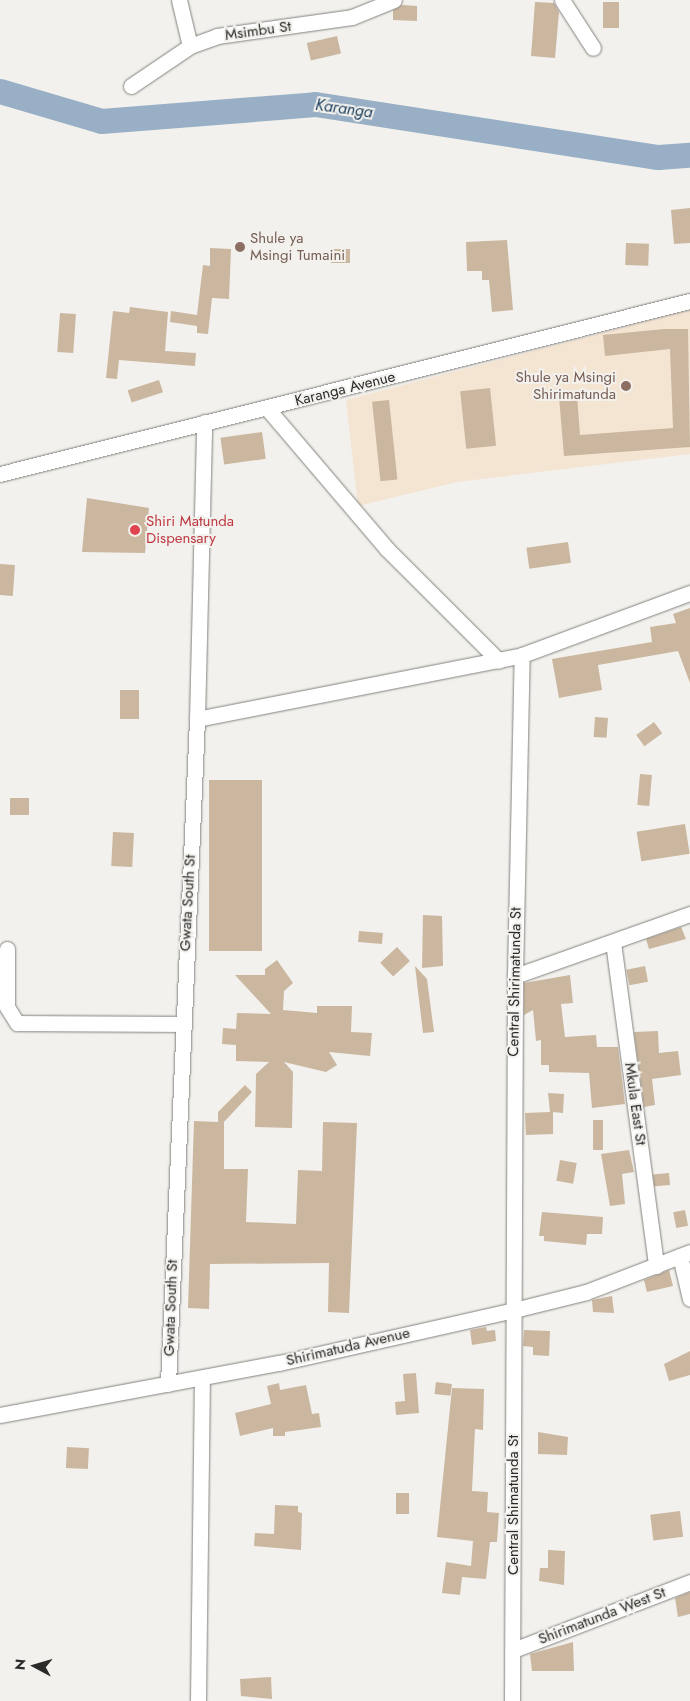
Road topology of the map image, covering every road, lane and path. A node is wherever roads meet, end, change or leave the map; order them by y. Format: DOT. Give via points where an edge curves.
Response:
graph roads {
  1 [pos="179,0"];
  2 [pos="394,0"];
  3 [pos="562,0"];
  4 [pos="190,46"];
  5 [pos="593,48"];
  6 [pos="132,86"];
  7 [pos="690,301"];
  8 [pos="267,408"];
  9 [pos="204,422"];
  10 [pos="0,474"];
  11 [pos="690,593"];
  12 [pos="522,655"];
  13 [pos="499,661"];
  14 [pos="197,719"];
  15 [pos="690,914"];
  16 [pos="613,942"];
  17 [pos="7,949"];
  18 [pos="515,976"];
  19 [pos="183,1024"];
  20 [pos="685,1254"];
  21 [pos="656,1266"];
  22 [pos="690,1299"];
  23 [pos="514,1310"];
  24 [pos="202,1378"];
  25 [pos="168,1384"];
  26 [pos="0,1415"];
  27 [pos="690,1582"];
  28 [pos="513,1650"];
  29 [pos="198,1701"];
  30 [pos="512,1701"];
  1 -- 4 [label="street"];
  2 -- 4 [label="street, Msimbu St" via="352,17 217,36"];
  3 -- 5 [label="street"];
  4 -- 6 [label="street, Msimbu St"];
  7 -- 8 [label="street, Karanga Avenue"];
  8 -- 9 [label="street, Karanga Avenue"];
  8 -- 13 [label="street" via="388,549"];
  9 -- 10 [label="street, Karanga Avenue"];
  9 -- 14 [label="street, Gwata South St"];
  11 -- 12 [label="street"];
  12 -- 13 [label="street"];
  12 -- 18 [label="street, Central Shirimatunda St"];
  13 -- 14 [label="street"];
  14 -- 19 [label="street, Gwata South St"];
  15 -- 16 [label="street"];
  16 -- 18 [label="street"];
  16 -- 21 [label="street, Mkula East St"];
  17 -- 19 [label="street" via="7,1007 17,1023"];
  18 -- 23 [label="street, Central Shirimatunda St"];
  19 -- 25 [label="street, Gwata South St"];
  20 -- 21 [label="street, Shirimatuda Avenue"];
  20 -- 22 [label="street"];
  21 -- 23 [label="street, Shirimatuda Avenue" via="586,1292"];
  23 -- 24 [label="street, Shirimatuda Avenue"];
  23 -- 28 [label="street, Central Shimatunda St"];
  24 -- 25 [label="street, Shirimatuda Avenue"];
  24 -- 29 [label="street"];
  25 -- 26 [label="street, Shirimatuda Avenue"];
  27 -- 28 [label="street, Shirimatunda West St"];
  28 -- 30 [label="street, Central Shimatunda St"];
}
